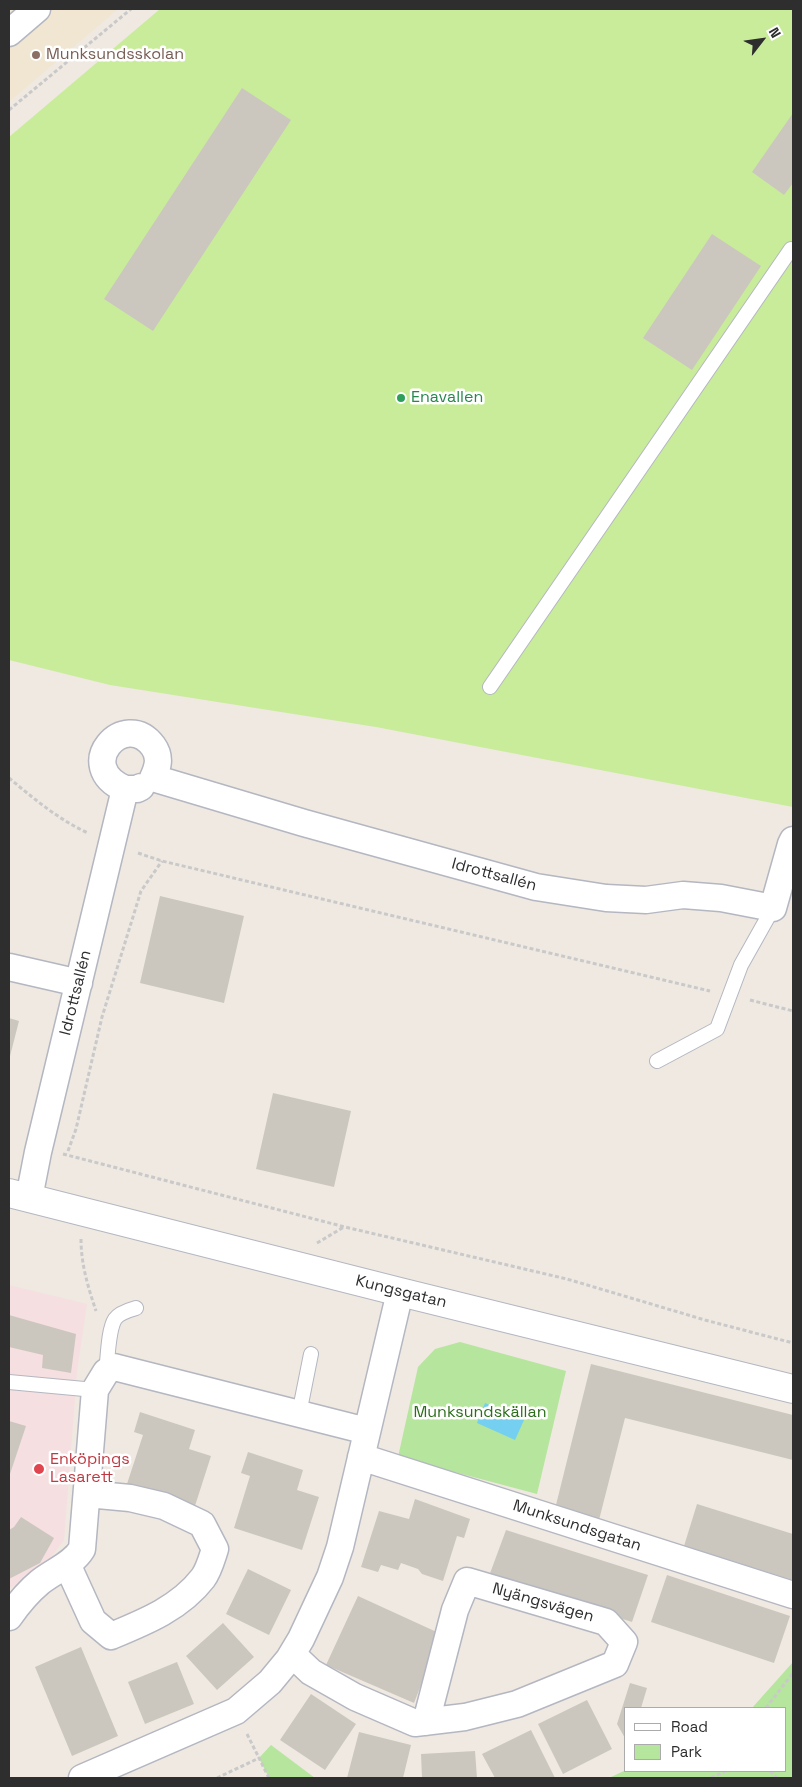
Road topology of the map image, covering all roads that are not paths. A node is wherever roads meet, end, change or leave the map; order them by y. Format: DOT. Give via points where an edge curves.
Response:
graph roads {
  1 [pos="37,9"];
  2 [pos="9,33"];
  3 [pos="793,250"];
  4 [pos="490,687"];
  5 [pos="153,778"];
  6 [pos="125,789"];
  7 [pos="793,840"];
  8 [pos="772,908"];
  9 [pos="9,967"];
  10 [pos="79,983"];
  11 [pos="658,1061"];
  12 [pos="19,1195"];
  13 [pos="400,1292"];
  14 [pos="136,1308"];
  15 [pos="311,1354"];
  16 [pos="101,1381"];
  17 [pos="9,1382"];
  18 [pos="793,1388"];
  19 [pos="299,1414"];
  20 [pos="367,1431"];
  21 [pos="361,1457"];
  22 [pos="87,1494"];
  23 [pos="67,1564"];
  24 [pos="793,1595"];
  25 [pos="9,1617"];
  26 [pos="292,1654"];
  27 [pos="426,1722"];
  28 [pos="82,1778"];
  1 -- 2 [label="street"];
  3 -- 4 [label="lane"];
  5 -- 6 [label="street" via="137,789"];
  5 -- 6 [label="street" via="158,756 149,740 140,734 118,736 109,743 102,765 113,784"];
  5 -- 8 [label="street, Idrottsallén" via="536,887 606,898 721,898"];
  6 -- 10 [label="street, Idrottsallén"];
  7 -- 8 [label="street"];
  8 -- 11 [label="lane" via="741,965 717,1029"];
  9 -- 10 [label="street"];
  10 -- 12 [label="street, Idrottsallén" via="38,1152"];
  12 -- 13 [label="street, Kungsgatan"];
  13 -- 18 [label="street, Kungsgatan"];
  13 -- 20 [label="street"];
  14 -- 16 [label="lane" via="124,1312 112,1326"];
  15 -- 19 [label="lane"];
  16 -- 17 [label="lane"];
  16 -- 19 [label="street" via="114,1367"];
  16 -- 22 [label="street"];
  19 -- 20 [label="street"];
  20 -- 21 [label="street"];
  21 -- 24 [label="street, Munksundsgatan"];
  21 -- 26 [label="street" via="330,1577"];
  22 -- 23 [label="street" via="82,1549 78,1557"];
  22 -- 23 [label="street" via="130,1498 164,1506 202,1524 215,1549 204,1577 182,1601 146,1622 112,1636 93,1621"];
  23 -- 25 [label="street" via="25,1596"];
  26 -- 27 [label="street, Nyängsvägen" via="311,1672 354,1697 415,1723"];
  26 -- 28 [label="street" via="270,1682 236,1711"];
  27 -- 27 [label="street, Nyängsvägen" via="465,1717 517,1704 572,1683 616,1664 624,1642 606,1622 467,1581 455,1610"];
}
